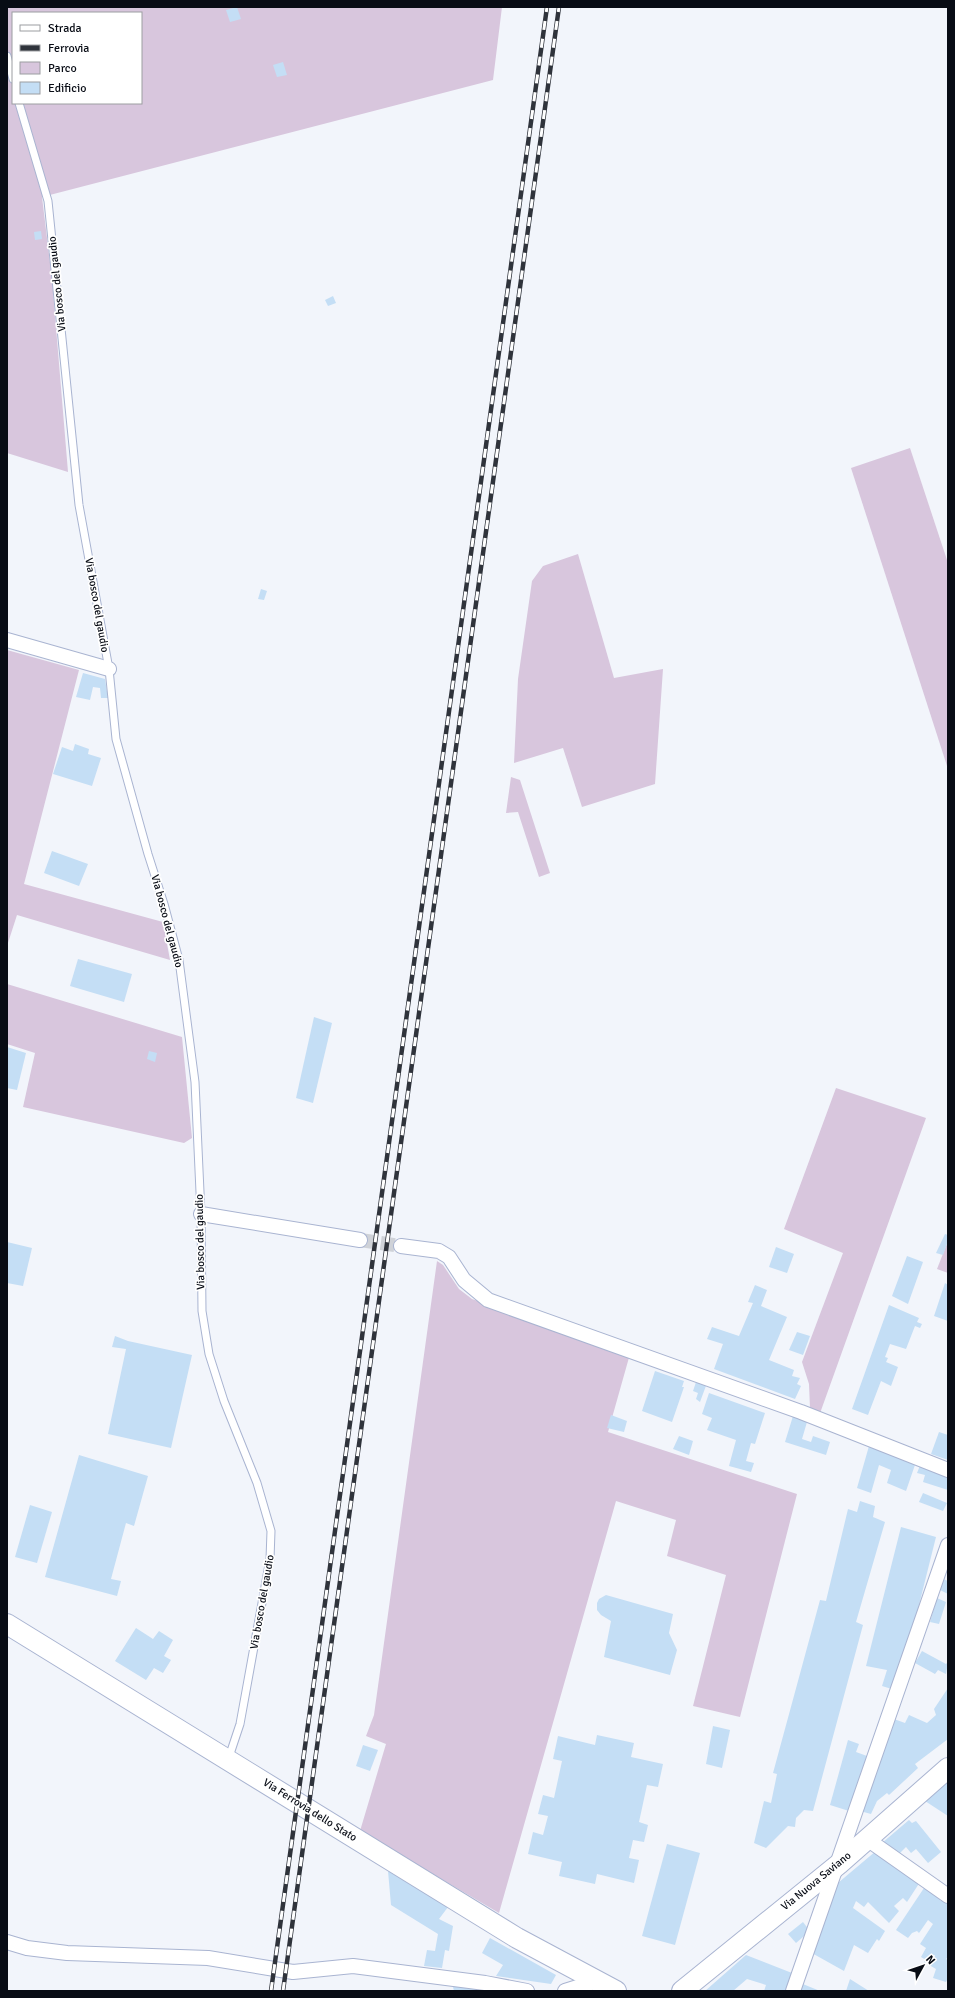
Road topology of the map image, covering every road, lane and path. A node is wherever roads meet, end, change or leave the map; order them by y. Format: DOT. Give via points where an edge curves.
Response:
graph roads {
  1 [pos="7,56"];
  2 [pos="12,75"];
  3 [pos="19,104"];
  4 [pos="7,640"];
  5 [pos="109,669"];
  6 [pos="201,1214"];
  7 [pos="360,1240"];
  8 [pos="401,1246"];
  9 [pos="948,1470"];
  10 [pos="948,1545"];
  11 [pos="7,1624"];
  12 [pos="228,1760"];
  13 [pos="948,1768"];
  14 [pos="867,1839"];
  15 [pos="839,1864"];
  16 [pos="948,1896"];
  17 [pos="7,1942"];
  18 [pos="597,1980"];
  19 [pos="527,1991"];
  20 [pos="565,1991"];
  21 [pos="616,1991"];
  22 [pos="682,1991"];
  23 [pos="793,1991"];
  1 -- 2 [label="lane"];
  3 -- 5 [label="lane, Via bosco del gaudio" via="48,200 79,505"];
  4 -- 5 [label="street"];
  5 -- 6 [label="lane, Via bosco del gaudio" via="116,739 179,960 195,1082"];
  6 -- 7 [label="street"];
  6 -- 12 [label="lane, Via bosco del gaudio" via="202,1311 209,1354 224,1401 257,1483 271,1531 270,1559 240,1724"];
  8 -- 9 [label="street" via="438,1251 449,1257 464,1280 488,1300 801,1412"];
  10 -- 15 [label="street"];
  11 -- 12 [label="main road, Via Ferrovia dello Stato"];
  12 -- 18 [label="main road, Via Ferrovia dello Stato" via="517,1938"];
  13 -- 14 [label="main road, Via Nuova Saviano"];
  14 -- 15 [label="main road, Via Nuova Saviano"];
  14 -- 16 [label="street"];
  15 -- 22 [label="main road, Via Nuova Saviano"];
  15 -- 23 [label="street"];
  17 -- 19 [label="street" via="27,1948 67,1953 208,1958 293,1972 353,1966"];
  18 -- 20 [label="street"];
  18 -- 21 [label="main road, Via Ferrovia dello Stato"];
}
